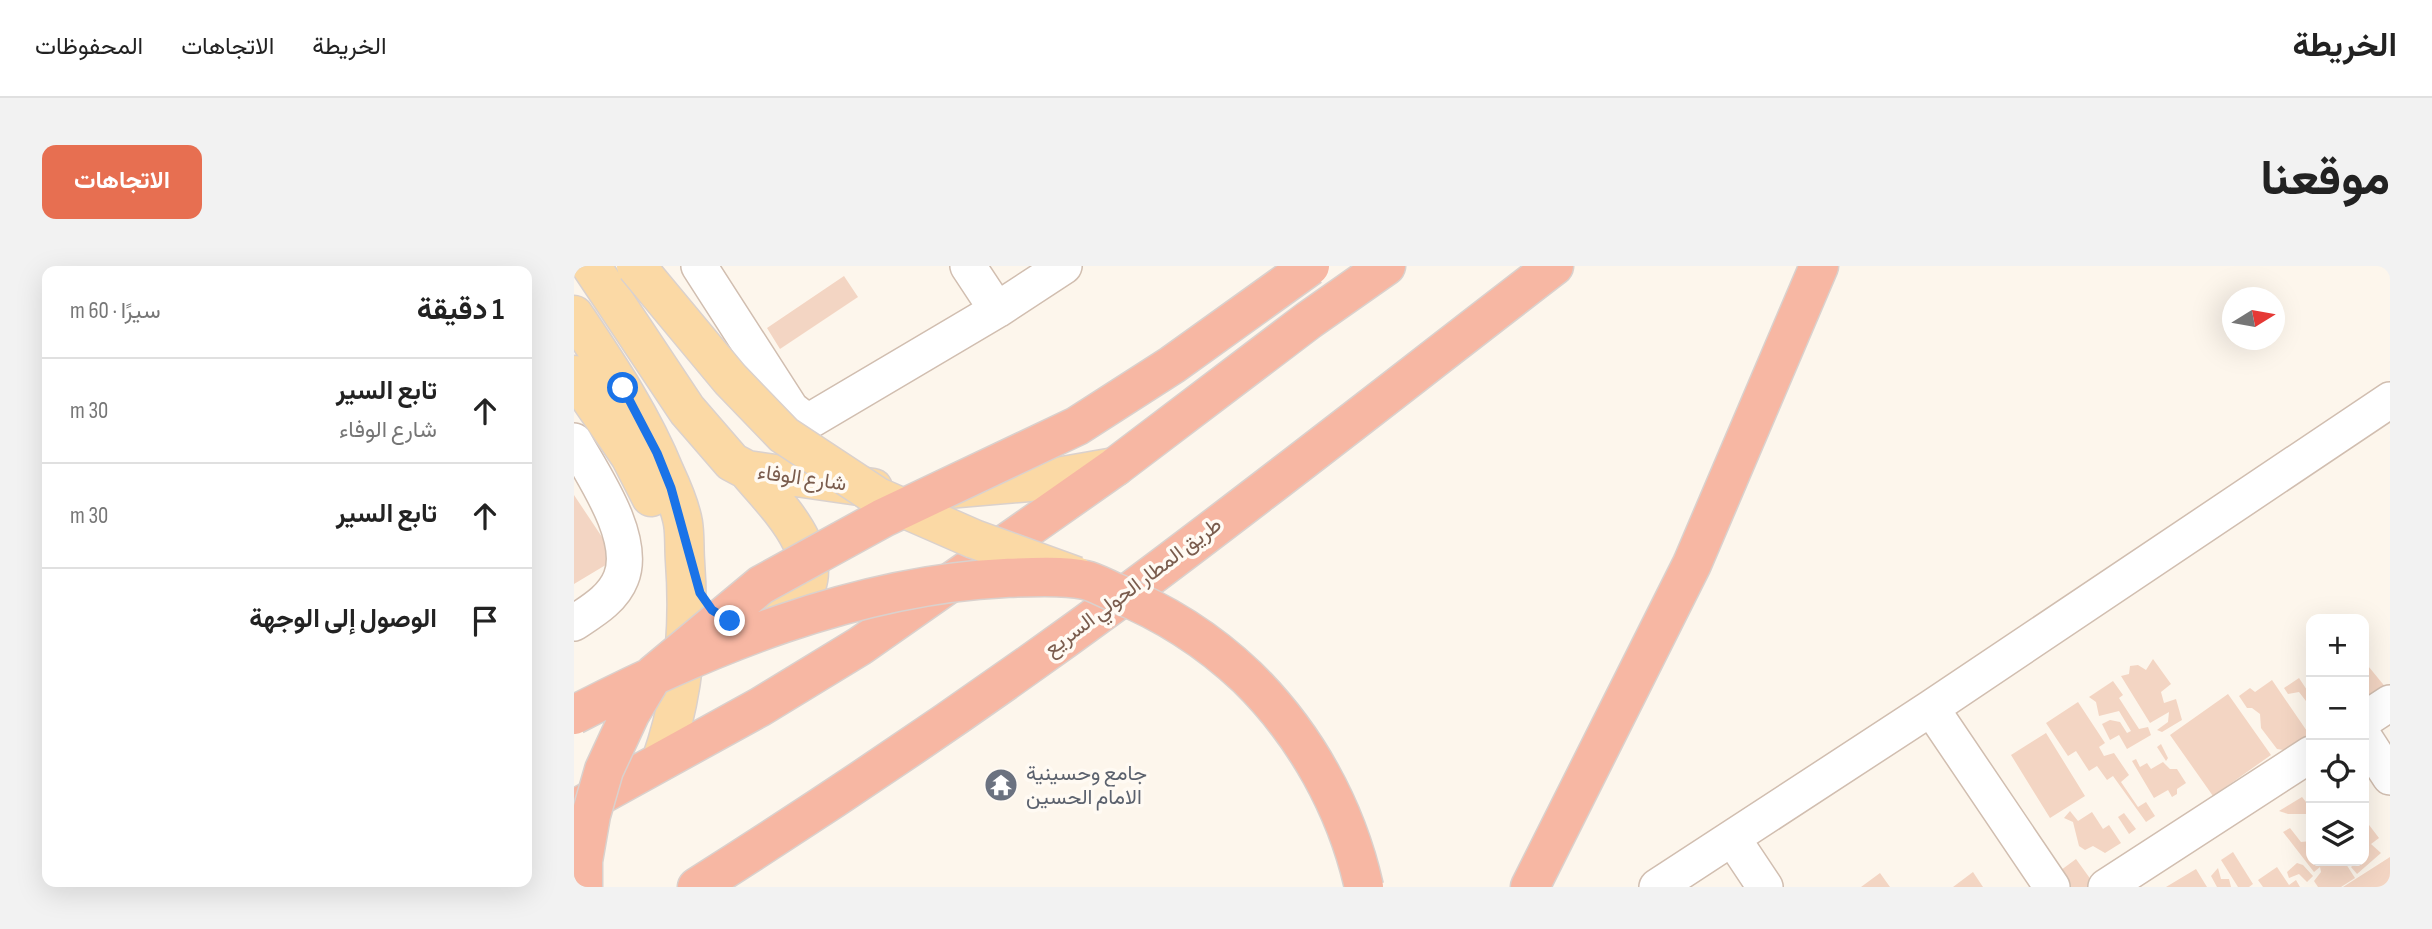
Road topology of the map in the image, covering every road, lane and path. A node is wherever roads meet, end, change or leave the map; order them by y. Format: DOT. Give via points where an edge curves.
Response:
graph roads {
  1 [pos="591,266"];
  2 [pos="636,266"];
  3 [pos="699,266"];
  4 [pos="968,266"];
  5 [pos="1064,266"];
  6 [pos="1310,266"];
  7 [pos="1386,266"];
  8 [pos="1554,266"];
  9 [pos="1819,266"];
  10 [pos="997,310"];
  11 [pos="574,315"];
  12 [pos="574,375"];
  13 [pos="2390,400"];
  14 [pos="574,441"];
  15 [pos="1115,467"];
  16 [pos="747,470"];
  17 [pos="683,523"];
  18 [pos="1084,580"];
  19 [pos="574,623"];
  20 [pos="654,674"];
  21 [pos="2390,703"];
  22 [pos="1931,708"];
  23 [pos="574,715"];
  24 [pos="2369,717"];
  25 [pos="2366,740"];
  26 [pos="2306,757"];
  27 [pos="662,761"];
  28 [pos="2390,777"];
  29 [pos="574,810"];
  30 [pos="1733,839"];
  31 [pos="583,887"];
  32 [pos="697,887"];
  33 [pos="1364,887"];
  34 [pos="1530,887"];
  35 [pos="1657,887"];
  36 [pos="1765,887"];
  37 [pos="2052,887"];
  38 [pos="2106,887"];
  1 -- 16 [label="main road, شارع الوفاء" via="687,410 732,462"];
  2 -- 18 [label="main road, bridge" via="730,379 784,435 878,497"];
  3 -- 10 [label="street" via="791,409 811,420"];
  4 -- 10 [label="street"];
  5 -- 10 [label="street"];
  6 -- 20 [label="highway, bridge" via="1077,426 883,518 761,585"];
  7 -- 15 [label="highway"];
  8 -- 32 [label="highway, طريق المطار الحولي السريع" via="1054,646 893,759"];
  9 -- 34 [label="highway" via="1692,564"];
  11 -- 17 [label="main road" via="641,421"];
  12 -- 20 [label="main road" via="630,456 650,493 662,534 667,576"];
  13 -- 22 [label="street"];
  14 -- 19 [label="street" via="618,521 624,551 621,578 601,605"];
  15 -- 16 [label="main road, شارع الوفاء" via="1029,482 904,490"];
  15 -- 27 [label="highway" via="860,646"];
  16 -- 17 [label="main road" via="799,535 807,554 809,575 803,595 790,612 772,622 751,625 730,621 712,610 700,593"];
  17 -- 27 [label="main road" via="687,596 683,678"];
  18 -- 23 [label="highway, bridge" via="974,579 819,612 704,653"];
  18 -- 33 [label="highway, bridge" via="1149,606 1191,631 1264,694 1320,772 1341,815"];
  20 -- 31 [label="highway, bridge" via="629,714 604,771 591,815"];
  21 -- 24 [label="street"];
  22 -- 30 [label="street"];
  22 -- 37 [label="street"];
  25 -- 28 [label="street"];
  26 -- 38 [label="street"];
  27 -- 29 [label="highway"];
  30 -- 35 [label="street"];
  30 -- 36 [label="street"];
}
